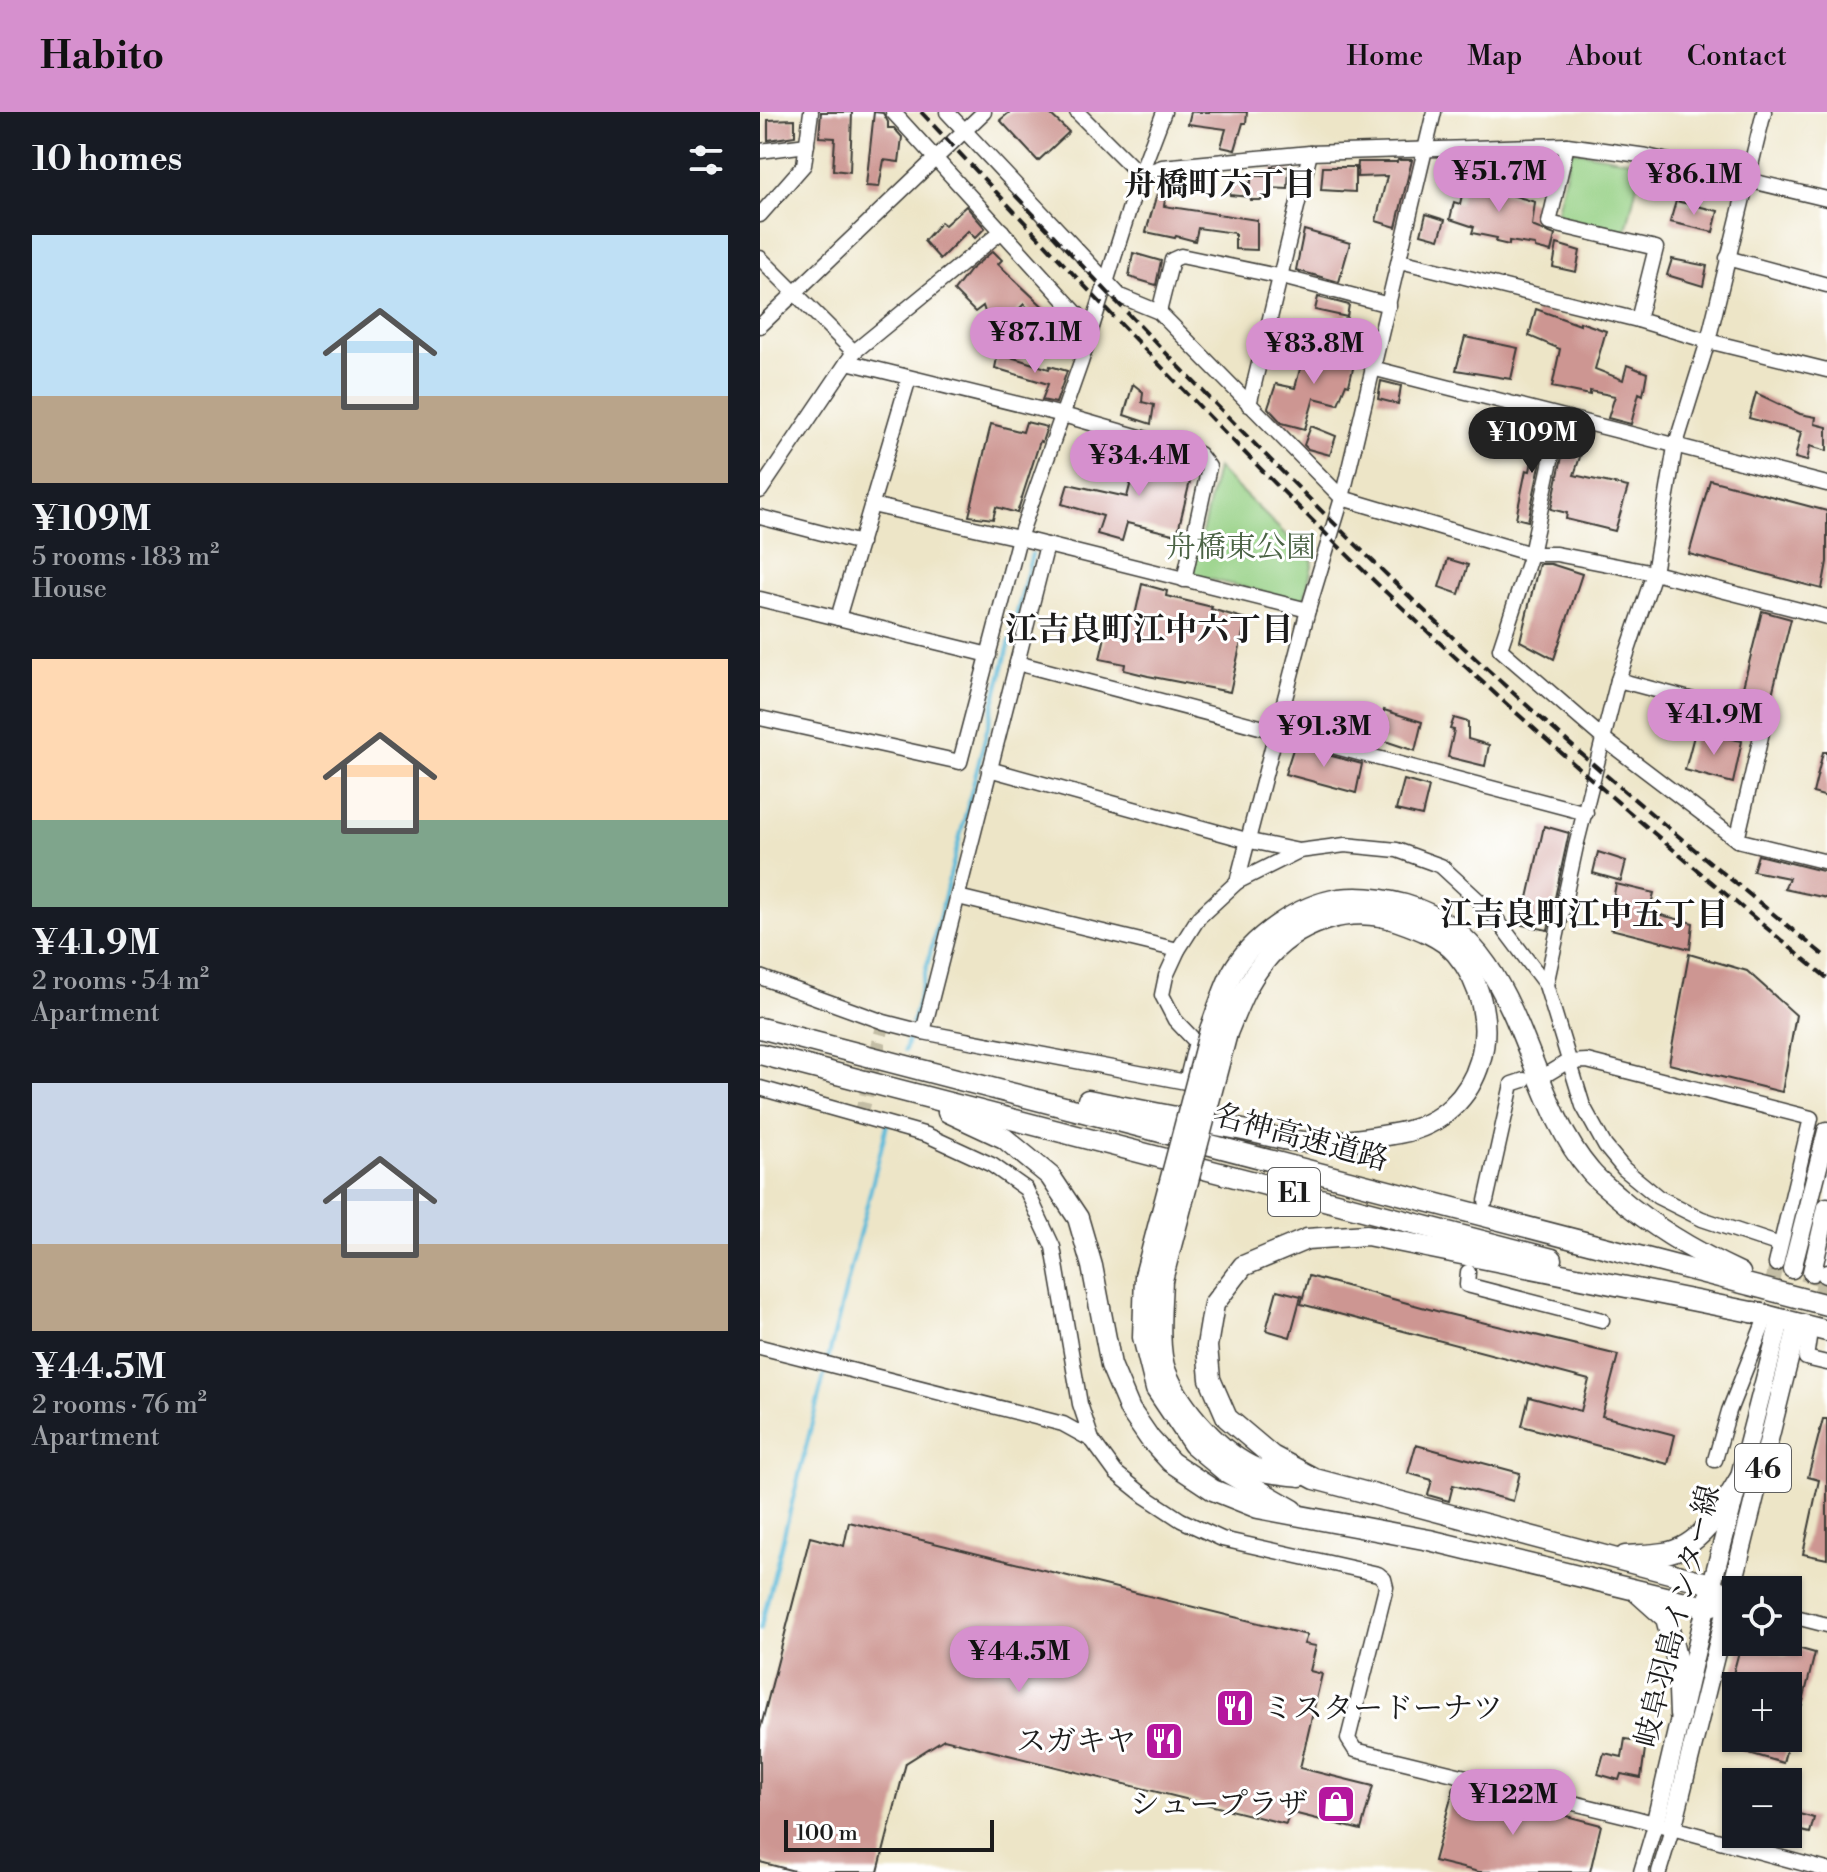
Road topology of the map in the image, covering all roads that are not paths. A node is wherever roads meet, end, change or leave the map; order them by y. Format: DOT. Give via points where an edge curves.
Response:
graph roads {
  1 [pos="811,112"];
  2 [pos="893,112"];
  3 [pos="947,112"];
  4 [pos="984,112"];
  5 [pos="1077,112"];
  6 [pos="1164,112"];
  7 [pos="1434,112"];
  8 [pos="1764,112"];
  9 [pos="964,130"];
  10 [pos="807,145"];
  11 [pos="1567,145"];
  12 [pos="1426,150"];
  13 [pos="760,151"];
  14 [pos="1310,153"];
  15 [pos="936,159"];
  16 [pos="1140,175"];
  17 [pos="1749,181"];
  18 [pos="1827,199"];
  19 [pos="760,215"];
  20 [pos="1002,231"];
  21 [pos="760,258"];
  22 [pos="1727,258"];
  23 [pos="1400,261"];
  24 [pos="1282,277"];
  25 [pos="1106,282"];
  26 [pos="1827,285"];
  27 [pos="796,291"];
  28 [pos="1389,305"];
  29 [pos="1159,312"];
  30 [pos="1638,320"];
  31 [pos="760,326"];
  32 [pos="1091,329"];
  33 [pos="1708,341"];
  34 [pos="850,357"];
  35 [pos="1372,368"];
  36 [pos="1827,370"];
  37 [pos="909,378"];
  38 [pos="1249,405"];
  39 [pos="1063,415"];
  40 [pos="1560,418"];
  41 [pos="1675,447"];
  42 [pos="1827,484"];
  43 [pos="760,491"];
  44 [pos="1342,498"];
  45 [pos="872,505"];
  46 [pos="760,517"];
  47 [pos="1019,538"];
  48 [pos="861,543"];
  49 [pos="1047,545"];
  50 [pos="1531,554"];
  51 [pos="1654,573"];
  52 [pos="1184,580"];
  53 [pos="760,599"];
  54 [pos="1308,610"];
  55 [pos="1827,617"];
  56 [pos="838,618"];
  57 [pos="991,653"];
  58 [pos="1016,659"];
  59 [pos="1618,680"];
  60 [pos="760,718"];
  61 [pos="1277,729"];
  62 [pos="1604,739"];
  63 [pos="989,769"];
  64 [pos="1586,813"];
  65 [pos="1737,840"];
  66 [pos="1250,841"];
  67 [pos="1299,851"];
  68 [pos="1827,862"];
  69 [pos="1237,882"];
  70 [pos="958,897"];
  71 [pos="1178,950"];
  72 [pos="760,977"];
  73 [pos="1546,985"];
  74 [pos="760,1028"];
  75 [pos="1218,1031"];
  76 [pos="921,1032"];
  77 [pos="760,1054"];
  78 [pos="880,1059"];
  79 [pos="1567,1062"];
  80 [pos="1547,1074"];
  81 [pos="1524,1080"];
  82 [pos="760,1088"];
  83 [pos="897,1089"];
  84 [pos="1820,1131"];
  85 [pos="1486,1201"];
  86 [pos="1827,1207"];
  87 [pos="1780,1245"];
  88 [pos="1784,1266"];
  89 [pos="1468,1272"];
  90 [pos="1821,1274"];
  91 [pos="1154,1278"];
  92 [pos="1795,1297"];
  93 [pos="1827,1305"];
  94 [pos="1602,1320"];
  95 [pos="1790,1329"];
  96 [pos="760,1347"];
  97 [pos="1827,1363"];
  98 [pos="1092,1440"];
  99 [pos="1715,1460"];
  100 [pos="1315,1479"];
  101 [pos="1739,1480"];
  102 [pos="1300,1514"];
  103 [pos="1609,1557"];
  104 [pos="1738,1576"];
  105 [pos="1711,1584"];
  106 [pos="1633,1590"];
  107 [pos="1722,1592"];
  108 [pos="1722,1603"];
  109 [pos="1706,1607"];
  110 [pos="1802,1619"];
  111 [pos="1827,1625"];
  112 [pos="1722,1637"];
  113 [pos="1680,1715"];
  114 [pos="1664,1827"];
  115 [pos="1827,1870"];
  116 [pos="1641,1872"];
  117 [pos="1659,1872"];
  1 -- 10 [label="street"];
  2 -- 15 [label="street"];
  3 -- 9 [label="street"];
  4 -- 9 [label="street"];
  5 -- 16 [label="street"];
  6 -- 16 [label="street"];
  7 -- 12 [label="street"];
  8 -- 17 [label="street"];
  9 -- 15 [label="street"];
  9 -- 25 [label="street"];
  10 -- 13 [label="street"];
  10 -- 19 [label="street" via="804,165"];
  11 -- 12 [label="street"];
  11 -- 17 [label="street" via="1647,156"];
  11 -- 30 [label="street" via="1549,223 1656,248"];
  12 -- 14 [label="street"];
  12 -- 23 [label="street"];
  14 -- 16 [label="street" via="1162,167"];
  14 -- 24 [label="street"];
  15 -- 20 [label="street"];
  15 -- 27 [label="street"];
  16 -- 25 [label="street"];
  17 -- 18 [label="street"];
  17 -- 22 [label="street"];
  20 -- 32 [label="street"];
  20 -- 34 [label="street"];
  21 -- 27 [label="street"];
  22 -- 26 [label="street"];
  22 -- 33 [label="street"];
  23 -- 28 [label="street"];
  23 -- 30 [label="street"];
  24 -- 28 [label="street"];
  24 -- 29 [label="street" via="1181,256 1172,260"];
  24 -- 38 [label="street"];
  25 -- 29 [label="street" via="1120,296"];
  25 -- 32 [label="street"];
  27 -- 31 [label="street"];
  27 -- 34 [label="street"];
  28 -- 35 [label="street"];
  29 -- 38 [label="street"];
  30 -- 33 [label="street"];
  32 -- 39 [label="street"];
  33 -- 36 [label="street"];
  33 -- 41 [label="street"];
  34 -- 37 [label="street"];
  34 -- 43 [label="street"];
  35 -- 40 [label="street"];
  35 -- 44 [label="street"];
  37 -- 39 [label="street"];
  37 -- 45 [label="street"];
  38 -- 44 [label="street"];
  39 -- 47 [label="street"];
  39 -- 52 [label="street" via="1199,454 1209,467"];
  40 -- 41 [label="street"];
  40 -- 50 [label="street"];
  41 -- 42 [label="street"];
  41 -- 51 [label="street"];
  44 -- 50 [label="street"];
  44 -- 54 [label="street"];
  45 -- 47 [label="street"];
  45 -- 48 [label="street"];
  46 -- 48 [label="street"];
  47 -- 49 [label="street"];
  47 -- 57 [label="street"];
  48 -- 56 [label="street"];
  49 -- 52 [label="street"];
  49 -- 58 [label="street"];
  50 -- 51 [label="street"];
  50 -- 62 [label="street" via="1500,649"];
  51 -- 55 [label="street"];
  51 -- 59 [label="street"];
  52 -- 54 [label="street"];
  53 -- 56 [label="street"];
  54 -- 61 [label="street"];
  56 -- 57 [label="street"];
  57 -- 58 [label="street"];
  57 -- 60 [label="street" via="960,762"];
  58 -- 61 [label="street"];
  58 -- 63 [label="street"];
  59 -- 62 [label="street"];
  59 -- 65 [label="street" via="1765,719"];
  61 -- 64 [label="street"];
  61 -- 66 [label="street"];
  62 -- 64 [label="street"];
  62 -- 65 [label="street"];
  63 -- 66 [label="street"];
  63 -- 70 [label="street"];
  64 -- 73 [label="street"];
  65 -- 68 [label="street"];
  66 -- 67 [label="street"];
  66 -- 69 [label="street"];
  67 -- 69 [label="street"];
  67 -- 73 [label="street" via="1345,845 1397,850 1441,866 1491,912"];
  69 -- 71 [label="street" via="1199,917"];
  70 -- 71 [label="street"];
  70 -- 76 [label="street"];
  71 -- 76 [label="street" via="1162,995 1175,1020 1196,1042 1186,1082"];
  72 -- 76 [label="street"];
  73 -- 79 [label="street"];
  74 -- 78 [label="highway, 名神高速道路 / E1"];
  75 -- 78 [label="highway" via="1264,961 1299,929 1355,914 1388,917 1456,952 1472,978 1485,1018 1482,1056 1468,1091 1454,1108 1430,1124 1401,1133 1307,1143"];
  75 -- 91 [label="highway, bridge"];
  75 -- 92 [label="highway" via="1233,971 1266,933 1298,912 1355,897 1429,912 1470,944 1496,977 1554,1117 1590,1172 1648,1223 1706,1257"];
  77 -- 83 [label="highway, 名神高速道路 / E1"];
  78 -- 92 [label="highway, 名神高速道路 / E1"];
  79 -- 80 [label="street"];
  79 -- 84 [label="street" via="1587,1061 1811,1118"];
  79 -- 87 [label="street" via="1583,1106 1624,1169 1658,1197 1702,1219"];
  81 -- 85 [label="street" via="1512,1084"];
  82 -- 98 [label="street" via="927,1135 1026,1189 1053,1247 1080,1404"];
  83 -- 95 [label="highway, 名神高速道路 / E1"];
  83 -- 102 [label="highway" via="1004,1138 1050,1176 1078,1218 1111,1365 1130,1410 1171,1462 1225,1495 1258,1508"];
  84 -- 87 [label="street"];
  84 -- 88 [label="main road"];
  86 -- 90 [label="main road"];
  87 -- 88 [label="street"];
  89 -- 94 [label="street" via="1467,1285"];
  91 -- 100 [label="highway" via="1165,1371 1212,1440 1258,1470"];
  91 -- 102 [label="highway" via="1143,1337 1156,1389 1193,1444 1225,1471"];
  92 -- 93 [label="highway, 名神高速道路 / E1"];
  95 -- 97 [label="street" via="1806,1358"];
  95 -- 99 [label="street" via="1729,1411"];
  95 -- 100 [label="highway" via="1367,1235 1307,1239 1243,1266 1214,1304 1207,1346 1210,1379 1227,1418 1272,1456"];
  95 -- 101 [label="main road, 岐阜羽島インター線 / 46"];
  95 -- 104 [label="main road, 岐阜羽島インター線 / 46"];
  96 -- 98 [label="street" via="1063,1424"];
  98 -- 114 [label="street" via="1116,1473 1181,1520 1222,1539 1384,1579 1348,1739 1355,1750"];
  100 -- 103 [label="highway"];
  101 -- 103 [label="highway" via="1697,1539 1667,1553"];
  101 -- 105 [label="main road, 岐阜羽島インター線 / 46"];
  102 -- 106 [label="highway"];
  103 -- 105 [label="highway"];
  105 -- 107 [label="highway"];
  105 -- 109 [label="main road, 岐阜羽島インター線 / 46"];
  106 -- 109 [label="highway"];
  106 -- 113 [label="highway" via="1666,1618 1678,1665"];
  108 -- 109 [label="highway"];
  109 -- 113 [label="main road, 岐阜羽島インター線 / 46"];
  110 -- 111 [label="street"];
  112 -- 114 [label="main road, 岐阜羽島インター線 / 46"];
  113 -- 114 [label="main road, 岐阜羽島インター線 / 46"];
  114 -- 115 [label="street"];
  114 -- 116 [label="street"];
  114 -- 117 [label="street"];
}
